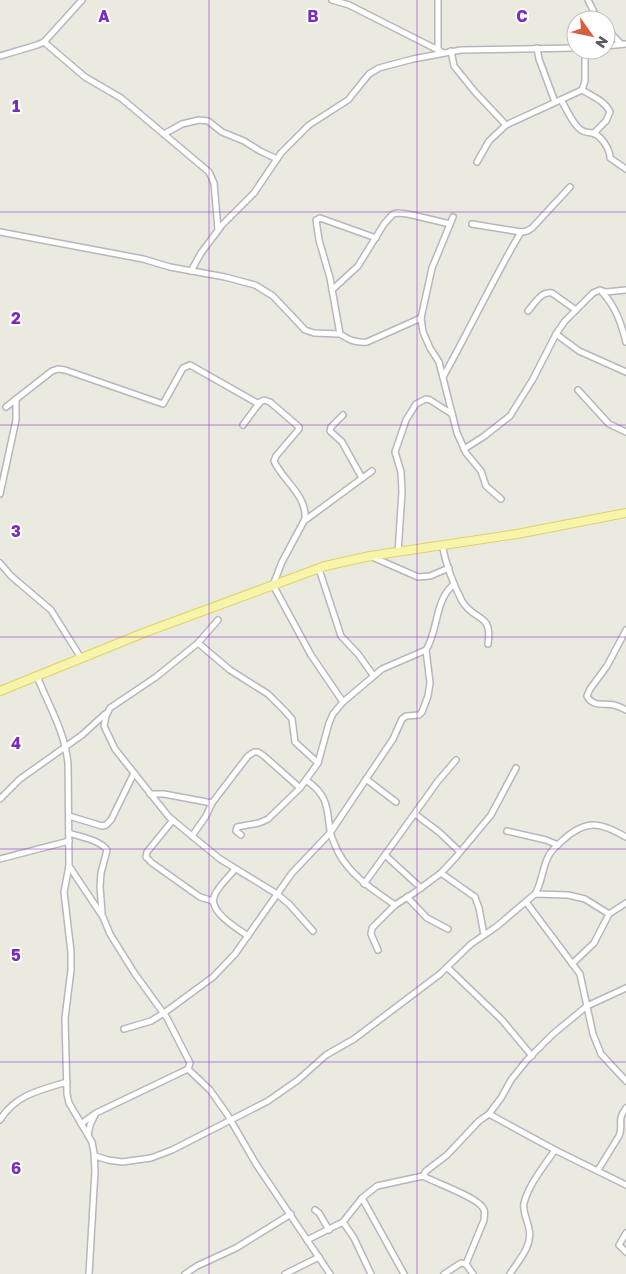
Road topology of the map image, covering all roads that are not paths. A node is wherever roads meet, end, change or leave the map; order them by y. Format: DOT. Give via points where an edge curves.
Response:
graph roads {
  1 [pos="82,0"];
  2 [pos="332,0"];
  3 [pos="438,0"];
  4 [pos="44,42"];
  5 [pos="537,48"];
  6 [pos="566,48"];
  7 [pos="440,51"];
  8 [pos="451,51"];
  9 [pos="0,56"];
  10 [pos="585,60"];
  11 [pos="582,90"];
  12 [pos="561,100"];
  13 [pos="555,102"];
  14 [pos="506,125"];
  15 [pos="164,134"];
  16 [pos="594,134"];
  17 [pos="278,159"];
  18 [pos="476,162"];
  19 [pos="626,169"];
  20 [pos="570,187"];
  21 [pos="453,217"];
  22 [pos="450,224"];
  23 [pos="472,224"];
  24 [pos="218,230"];
  25 [pos="0,232"];
  26 [pos="521,232"];
  27 [pos="376,238"];
  28 [pos="191,271"];
  29 [pos="332,290"];
  30 [pos="600,290"];
  31 [pos="626,290"];
  32 [pos="576,310"];
  33 [pos="528,311"];
  34 [pos="422,318"];
  35 [pos="624,325"];
  36 [pos="340,334"];
  37 [pos="556,334"];
  38 [pos="626,342"];
  39 [pos="626,372"];
  40 [pos="444,377"];
  41 [pos="578,390"];
  42 [pos="16,399"];
  43 [pos="258,404"];
  44 [pos="6,407"];
  45 [pos="453,414"];
  46 [pos="343,415"];
  47 [pos="243,425"];
  48 [pos="626,432"];
  49 [pos="464,449"];
  50 [pos="372,471"];
  51 [pos="362,478"];
  52 [pos="0,494"];
  53 [pos="501,499"];
  54 [pos="626,513"];
  55 [pos="304,522"];
  56 [pos="442,546"];
  57 [pos="398,552"];
  58 [pos="370,556"];
  59 [pos="0,563"];
  60 [pos="449,568"];
  61 [pos="319,569"];
  62 [pos="454,584"];
  63 [pos="273,585"];
  64 [pos="218,620"];
  65 [pos="626,630"];
  66 [pos="198,643"];
  67 [pos="488,644"];
  68 [pos="426,650"];
  69 [pos="81,658"];
  70 [pos="372,675"];
  71 [pos="37,676"];
  72 [pos="0,691"];
  73 [pos="343,702"];
  74 [pos="626,710"];
  75 [pos="108,712"];
  76 [pos="66,747"];
  77 [pos="456,760"];
  78 [pos="318,763"];
  79 [pos="516,768"];
  80 [pos="134,773"];
  81 [pos="366,779"];
  82 [pos="306,780"];
  83 [pos="300,788"];
  84 [pos="150,794"];
  85 [pos="0,799"];
  86 [pos="396,802"];
  87 [pos="212,803"];
  88 [pos="415,814"];
  89 [pos="69,816"];
  90 [pos="173,820"];
  91 [pos="508,831"];
  92 [pos="69,833"];
  93 [pos="330,833"];
  94 [pos="241,835"];
  95 [pos="192,836"];
  96 [pos="626,837"];
  97 [pos="69,841"];
  98 [pos="558,845"];
  99 [pos="460,852"];
  100 [pos="385,855"];
  101 [pos="0,859"];
  102 [pos="69,866"];
  103 [pos="235,869"];
  104 [pos="441,874"];
  105 [pos="364,884"];
  106 [pos="422,888"];
  107 [pos="277,894"];
  108 [pos="535,894"];
  109 [pos="407,897"];
  110 [pos="213,901"];
  111 [pos="526,902"];
  112 [pos="626,903"];
  113 [pos="394,904"];
  114 [pos="609,914"];
  115 [pos="103,917"];
  116 [pos="448,929"];
  117 [pos="313,931"];
  118 [pos="484,935"];
  119 [pos="248,936"];
  120 [pos="378,950"];
  121 [pos="572,964"];
  122 [pos="448,967"];
  123 [pos="626,988"];
  124 [pos="587,1006"];
  125 [pos="164,1013"];
  126 [pos="124,1029"];
  127 [pos="532,1056"];
  128 [pos="188,1069"];
  129 [pos="626,1081"];
  130 [pos="67,1082"];
  131 [pos="626,1108"];
  132 [pos="96,1114"];
  133 [pos="489,1114"];
  134 [pos="0,1120"];
  135 [pos="231,1121"];
  136 [pos="81,1124"];
  137 [pos="88,1136"];
  138 [pos="555,1150"];
  139 [pos="94,1156"];
  140 [pos="598,1170"];
  141 [pos="423,1176"];
  142 [pos="626,1185"];
  143 [pos="362,1198"];
  144 [pos="315,1210"];
  145 [pos="291,1214"];
  146 [pos="343,1222"];
  147 [pos="329,1230"];
  148 [pos="626,1233"];
  149 [pos="307,1240"];
  150 [pos="626,1252"];
  151 [pos="319,1257"];
  152 [pos="466,1264"];
  153 [pos="89,1274"];
  154 [pos="185,1274"];
  155 [pos="285,1274"];
  156 [pos="330,1274"];
  157 [pos="371,1274"];
  158 [pos="404,1274"];
  159 [pos="444,1274"];
  160 [pos="473,1274"];
  161 [pos="510,1274"];
  1 -- 4 [label="street"];
  2 -- 7 [label="street" via="349,5"];
  3 -- 7 [label="street"];
  4 -- 9 [label="street"];
  4 -- 15 [label="street" via="85,77 121,98"];
  5 -- 6 [label="street"];
  5 -- 8 [label="street"];
  5 -- 13 [label="street"];
  7 -- 8 [label="street"];
  7 -- 17 [label="street" via="379,68 369,74 348,100 310,125"];
  8 -- 14 [label="street" via="454,66"];
  10 -- 11 [label="street"];
  11 -- 12 [label="street"];
  11 -- 16 [label="street" via="602,102 610,112"];
  12 -- 13 [label="street"];
  12 -- 16 [label="street" via="580,129"];
  13 -- 14 [label="street"];
  14 -- 18 [label="street" via="489,141"];
  15 -- 17 [label="street" via="182,124 208,121 222,132"];
  15 -- 24 [label="street" via="209,172 214,183"];
  16 -- 19 [label="street" via="607,147 610,158"];
  17 -- 24 [label="street" via="254,193"];
  20 -- 26 [label="street" via="532,228"];
  21 -- 22 [label="street"];
  22 -- 27 [label="street" via="396,213"];
  22 -- 34 [label="street" via="432,268"];
  23 -- 26 [label="street"];
  24 -- 28 [label="street"];
  25 -- 28 [label="street"];
  26 -- 40 [label="street"];
  27 -- 29 [label="street" via="352,273"];
  27 -- 29 [label="street" via="320,218 316,220 318,240"];
  28 -- 36 [label="street" via="260,288 274,296 305,330"];
  29 -- 36 [label="street"];
  30 -- 31 [label="street"];
  30 -- 32 [label="street" via="593,292"];
  30 -- 35 [label="street" via="610,300"];
  32 -- 33 [label="street" via="548,292 542,294"];
  32 -- 37 [label="street"];
  34 -- 36 [label="street" via="368,342 349,340"];
  34 -- 40 [label="street" via="423,332"];
  35 -- 38 [label="street"];
  37 -- 39 [label="street" via="579,350"];
  37 -- 49 [label="street" via="515,409 503,422"];
  40 -- 45 [label="street"];
  41 -- 48 [label="street" via="609,424"];
  42 -- 43 [label="street" via="58,369 163,404 183,368 190,365"];
  42 -- 44 [label="street"];
  42 -- 52 [label="street" via="16,420"];
  43 -- 47 [label="street"];
  43 -- 55 [label="street" via="264,400 270,402 299,427 274,461 304,506"];
  45 -- 49 [label="street"];
  45 -- 57 [label="street" via="426,399 416,404 406,420 395,452 402,492"];
  46 -- 51 [label="street" via="330,431 342,442"];
  49 -- 53 [label="street" via="481,471 486,486"];
  50 -- 51 [label="street"];
  51 -- 55 [label="street"];
  54 -- 56 [label="main road"];
  55 -- 63 [label="street"];
  56 -- 57 [label="main road"];
  56 -- 60 [label="street"];
  57 -- 58 [label="main road"];
  58 -- 60 [label="street" via="418,577"];
  58 -- 61 [label="main road"];
  59 -- 69 [label="street" via="51,610"];
  60 -- 62 [label="street"];
  61 -- 63 [label="main road"];
  61 -- 70 [label="street" via="341,636"];
  62 -- 67 [label="street" via="464,603 487,623"];
  62 -- 68 [label="street" via="443,597"];
  63 -- 69 [label="main road"];
  63 -- 73 [label="street" via="311,655"];
  64 -- 66 [label="street"];
  65 -- 74 [label="street" via="608,666 587,696 593,703 613,704"];
  66 -- 75 [label="street"];
  66 -- 78 [label="street" via="230,670 268,694 284,710 292,719 295,742"];
  68 -- 70 [label="street" via="389,664"];
  68 -- 81 [label="street" via="430,683 424,708 419,715 402,719 393,739"];
  69 -- 71 [label="main road"];
  70 -- 73 [label="street"];
  71 -- 72 [label="main road"];
  71 -- 76 [label="street"];
  73 -- 78 [label="street" via="329,723"];
  75 -- 76 [label="street"];
  75 -- 80 [label="street" via="104,726 115,749"];
  76 -- 85 [label="street" via="20,779"];
  76 -- 89 [label="street"];
  77 -- 88 [label="street"];
  78 -- 82 [label="street"];
  79 -- 99 [label="street" via="491,815"];
  80 -- 84 [label="street"];
  80 -- 89 [label="street" via="106,825"];
  81 -- 86 [label="street"];
  81 -- 93 [label="street"];
  82 -- 83 [label="street"];
  82 -- 93 [label="street" via="323,798"];
  83 -- 87 [label="street" via="264,756 254,752"];
  83 -- 94 [label="street" via="268,819 238,827 236,831"];
  84 -- 87 [label="street"];
  84 -- 90 [label="street"];
  87 -- 95 [label="street"];
  88 -- 99 [label="street"];
  88 -- 100 [label="street"];
  89 -- 92 [label="street"];
  90 -- 95 [label="street"];
  90 -- 110 [label="street" via="146,857 200,897"];
  91 -- 98 [label="street"];
  92 -- 97 [label="street"];
  92 -- 115 [label="street" via="105,846 107,850 100,886"];
  93 -- 105 [label="street" via="347,866"];
  93 -- 107 [label="street"];
  95 -- 103 [label="street"];
  96 -- 98 [label="street" via="592,825 572,832"];
  97 -- 101 [label="street"];
  97 -- 102 [label="street"];
  98 -- 108 [label="street" via="548,856"];
  99 -- 104 [label="street"];
  100 -- 105 [label="street"];
  100 -- 106 [label="street"];
  102 -- 115 [label="street"];
  102 -- 130 [label="street" via="64,892 71,952 65,1018"];
  103 -- 107 [label="street"];
  103 -- 110 [label="street" via="214,895"];
  104 -- 106 [label="street"];
  104 -- 118 [label="street" via="475,897"];
  105 -- 113 [label="street"];
  106 -- 109 [label="street"];
  107 -- 117 [label="street"];
  107 -- 119 [label="street"];
  108 -- 111 [label="street"];
  108 -- 114 [label="street" via="585,899"];
  109 -- 113 [label="street"];
  109 -- 116 [label="street" via="427,918"];
  110 -- 119 [label="street" via="227,921"];
  111 -- 118 [label="street"];
  111 -- 121 [label="street"];
  112 -- 114 [label="street"];
  113 -- 120 [label="street" via="372,928 371,934"];
  114 -- 121 [label="street" via="594,943"];
  115 -- 125 [label="street" via="135,974"];
  118 -- 122 [label="street"];
  119 -- 125 [label="street" via="220,971"];
  121 -- 124 [label="street" via="580,974"];
  122 -- 127 [label="street" via="502,1020"];
  122 -- 135 [label="street" via="354,1039 326,1055 298,1080"];
  123 -- 124 [label="street"];
  124 -- 127 [label="street"];
  124 -- 129 [label="street" via="592,1034 601,1054"];
  125 -- 126 [label="street" via="151,1021"];
  125 -- 128 [label="street" via="189,1059"];
  127 -- 133 [label="street" via="511,1080"];
  128 -- 132 [label="street"];
  128 -- 135 [label="street" via="210,1090"];
  130 -- 134 [label="street" via="32,1092 15,1101"];
  130 -- 136 [label="street" via="69,1103"];
  131 -- 140 [label="street" via="621,1115 621,1131"];
  132 -- 136 [label="street"];
  132 -- 137 [label="street"];
  133 -- 138 [label="street"];
  133 -- 141 [label="street"];
  135 -- 139 [label="street" via="151,1158 122,1162"];
  135 -- 145 [label="street"];
  136 -- 137 [label="street"];
  137 -- 139 [label="street"];
  138 -- 140 [label="street"];
  138 -- 161 [label="street" via="532,1183 524,1202 530,1237"];
  139 -- 153 [label="street"];
  140 -- 142 [label="street"];
  141 -- 143 [label="street" via="377,1186"];
  141 -- 152 [label="street" via="474,1200 485,1212"];
  143 -- 146 [label="street"];
  143 -- 158 [label="street"];
  144 -- 147 [label="street"];
  145 -- 149 [label="street"];
  145 -- 154 [label="street"];
  146 -- 147 [label="street"];
  146 -- 157 [label="street"];
  147 -- 149 [label="street"];
  148 -- 150 [label="street" via="619,1245"];
  149 -- 151 [label="street"];
  151 -- 155 [label="street"];
  151 -- 156 [label="street"];
  152 -- 159 [label="street" via="457,1264"];
  152 -- 160 [label="street"];
}
